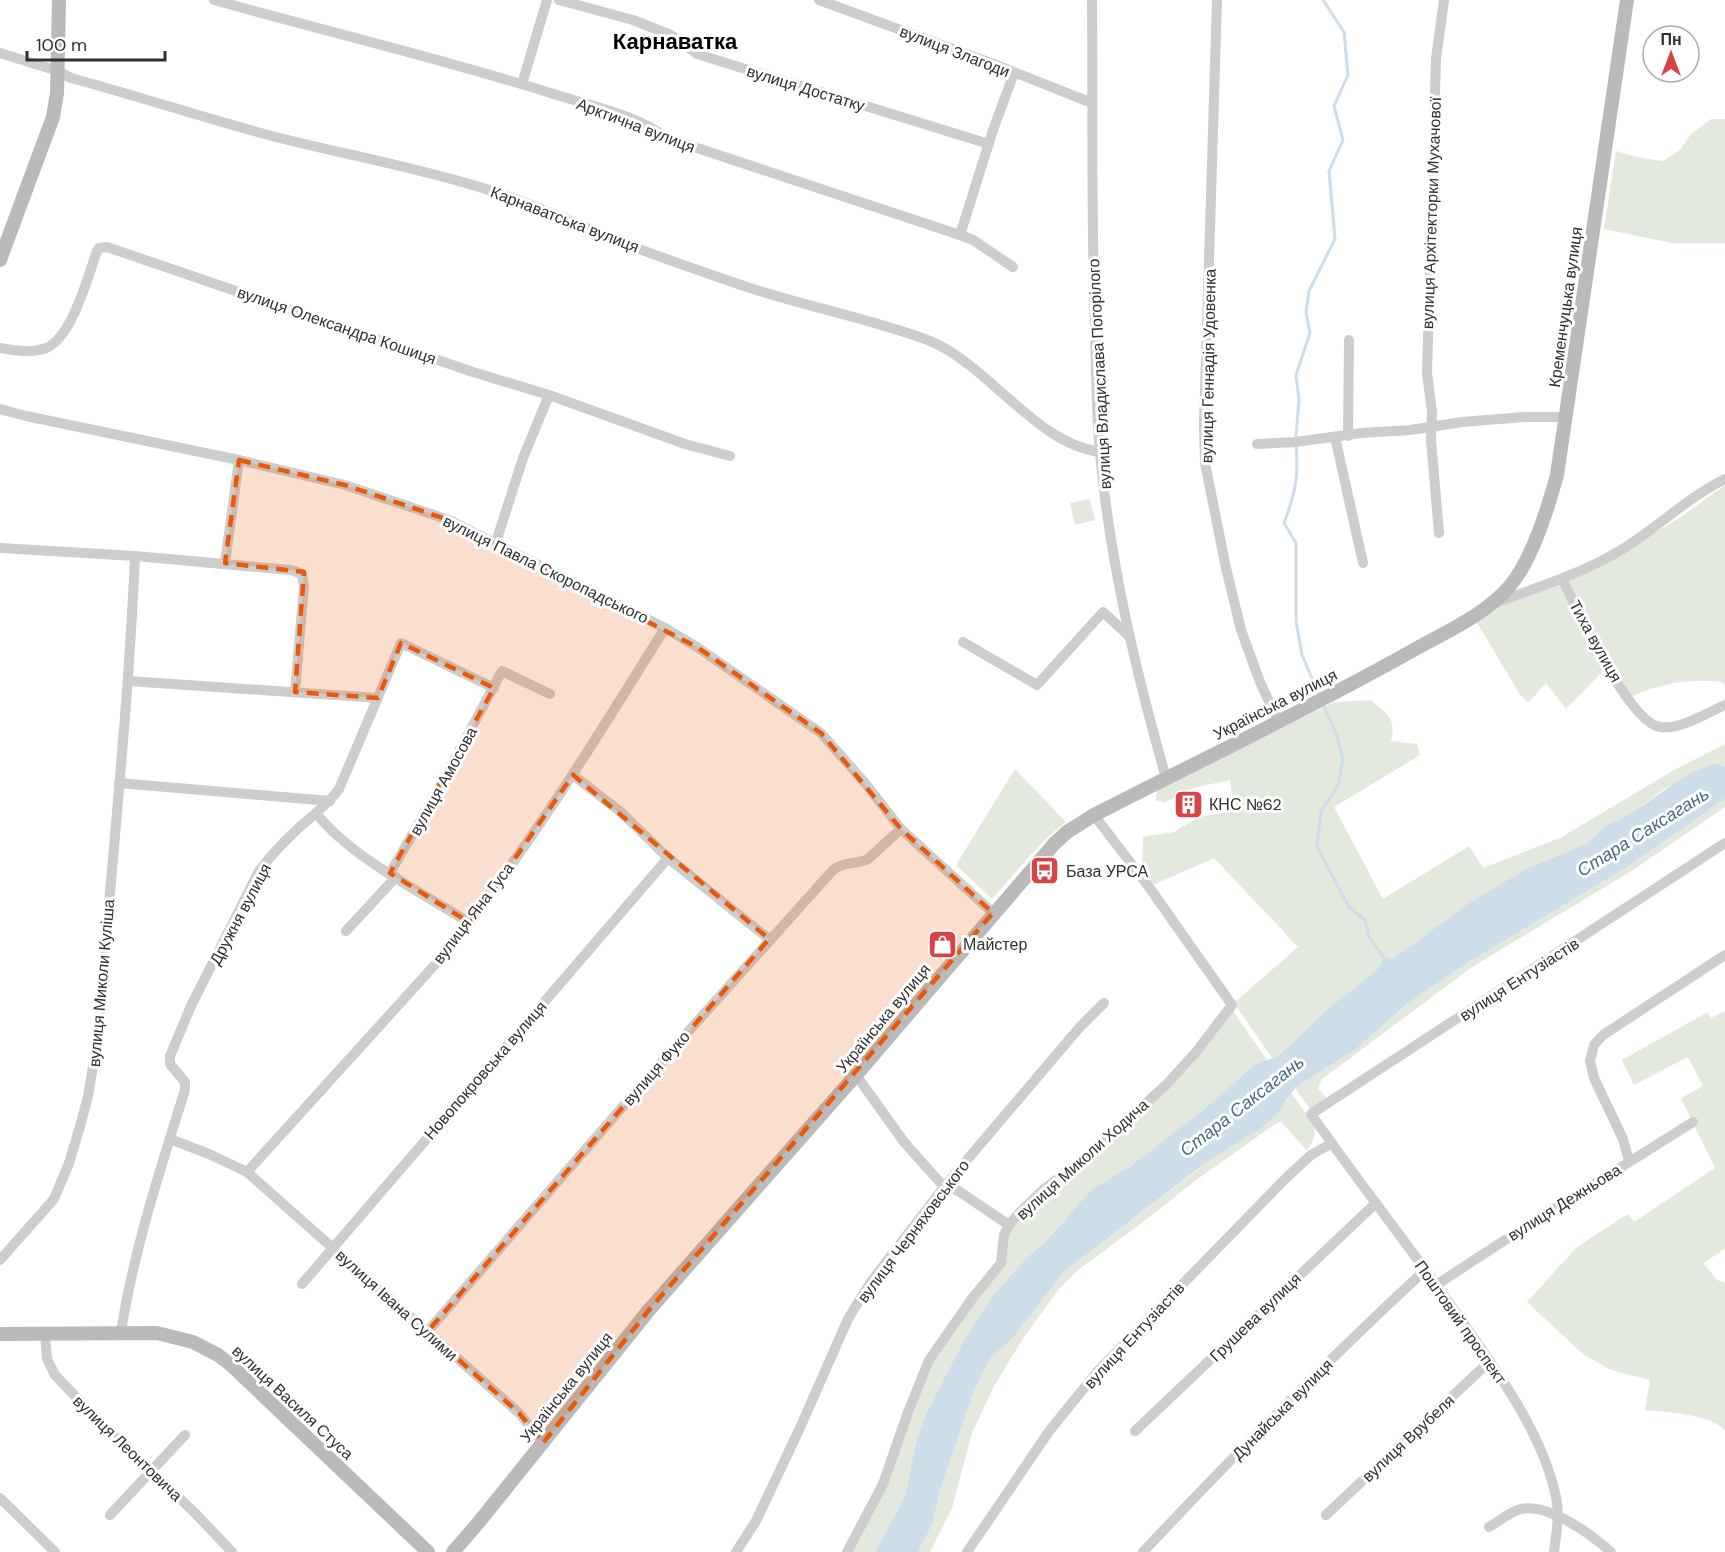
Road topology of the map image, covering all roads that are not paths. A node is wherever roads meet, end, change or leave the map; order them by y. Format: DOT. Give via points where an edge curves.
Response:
graph roads {
  1 [pos="58,0"];
  2 [pos="214,0"];
  3 [pos="547,0"];
  4 [pos="559,0"];
  5 [pos="819,0"];
  6 [pos="1092,0"];
  7 [pos="1217,0"];
  8 [pos="1444,0"];
  9 [pos="1627,0"];
  10 [pos="0,53"];
  11 [pos="58,71"];
  12 [pos="1014,73"];
  13 [pos="522,84"];
  14 [pos="1092,103"];
  15 [pos="989,144"];
  16 [pos="960,235"];
  17 [pos="0,260"];
  18 [pos="1012,267"];
  19 [pos="1349,340"];
  20 [pos="0,348"];
  21 [pos="549,395"];
  22 [pos="0,409"];
  23 [pos="1566,417"];
  24 [pos="1432,426"];
  25 [pos="1348,436"];
  26 [pos="1335,437"];
  27 [pos="1257,444"];
  28 [pos="1100,452"];
  29 [pos="730,456"];
  30 [pos="239,460"];
  31 [pos="1725,480"];
  32 [pos="1439,533"];
  33 [pos="496,542"];
  34 [pos="0,548"];
  35 [pos="135,556"];
  36 [pos="225,563"];
  37 [pos="1363,563"];
  38 [pos="1562,579"];
  39 [pos="1492,603"];
  40 [pos="665,628"];
  41 [pos="1129,636"];
  42 [pos="963,642"];
  43 [pos="129,681"];
  44 [pos="495,688"];
  45 [pos="295,692"];
  46 [pos="550,694"];
  47 [pos="378,698"];
  48 [pos="1725,705"];
  49 [pos="1278,721"];
  50 [pos="573,775"];
  51 [pos="1166,778"];
  52 [pos="119,783"];
  53 [pos="330,801"];
  54 [pos="316,813"];
  55 [pos="1094,815"];
  56 [pos="901,829"];
  57 [pos="1725,843"];
  58 [pos="668,858"];
  59 [pos="393,875"];
  60 [pos="993,913"];
  61 [pos="470,923"];
  62 [pos="346,931"];
  63 [pos="769,939"];
  64 [pos="1725,955"];
  65 [pos="1104,1003"];
  66 [pos="856,1075"];
  67 [pos="1311,1114"];
  68 [pos="1693,1122"];
  69 [pos="170,1139"];
  70 [pos="1332,1143"];
  71 [pos="1629,1161"];
  72 [pos="247,1172"];
  73 [pos="944,1187"];
  74 [pos="1376,1203"];
  75 [pos="1009,1225"];
  76 [pos="332,1247"];
  77 [pos="0,1260"];
  78 [pos="1425,1270"];
  79 [pos="302,1284"];
  80 [pos="1436,1285"];
  81 [pos="121,1332"];
  82 [pos="427,1332"];
  83 [pos="45,1333"];
  84 [pos="0,1334"];
  85 [pos="1490,1362"];
  86 [pos="1135,1431"];
  87 [pos="185,1435"];
  88 [pos="543,1443"];
  89 [pos="152,1471"];
  90 [pos="0,1498"];
  91 [pos="110,1515"];
  92 [pos="1326,1515"];
  93 [pos="1557,1517"];
  94 [pos="1489,1527"];
  95 [pos="55,1552"];
  96 [pos="232,1552"];
  97 [pos="429,1552"];
  98 [pos="448,1552"];
  99 [pos="453,1552"];
  100 [pos="736,1552"];
  101 [pos="847,1552"];
  102 [pos="967,1552"];
  103 [pos="1143,1552"];
  104 [pos="1554,1552"];
  105 [pos="1611,1552"];
  1 -- 11 [label="street"];
  2 -- 13 [label="street, Арктична вулиця"];
  3 -- 13 [label="street"];
  4 -- 15 [label="street, вулиця Достатку" via="652,27 697,54"];
  5 -- 12 [label="street, вулиця Злагоди"];
  6 -- 14 [label="street, вулиця Владислава Погорілого"];
  7 -- 49 [label="street, вулиця Геннадія Удовенка" via="1203,424 1205,463 1241,630"];
  8 -- 24 [label="street, вулиця Архітекторки Мухачової" via="1436,59 1426,374"];
  9 -- 23 [label="street, Кременчуцька вулиця"];
  10 -- 11 [label="street, Карнаватська вулиця"];
  11 -- 17 [label="street" via="53,117"];
  11 -- 28 [label="street, Карнаватська вулиця" via="70,78 267,135 492,190 743,285 929,340 966,362 1052,433 1072,445"];
  12 -- 14 [label="street, вулиця Злагоди"];
  12 -- 15 [label="street"];
  13 -- 16 [label="street, Арктична вулиця" via="617,114 684,144"];
  14 -- 28 [label="street, вулиця Владислава Погорілого" via="1091,216"];
  15 -- 16 [label="street"];
  16 -- 18 [label="street, Арктична вулиця"];
  19 -- 25 [label="street"];
  20 -- 21 [label="street, вулиця Олександра Кошиця" via="46,348 62,336 97,251 103,246"];
  21 -- 29 [label="street, вулиця Олександра Кошиця"];
  21 -- 33 [label="street" via="523,458"];
  22 -- 30 [label="street, вулиця Павла Скоропадського"];
  23 -- 24 [label="street"];
  23 -- 39 [label="street, Кременчуцька вулиця" via="1557,475 1540,530 1510,587"];
  24 -- 25 [label="street"];
  24 -- 32 [label="street, вулиця Архітекторки Мухачової"];
  25 -- 26 [label="street"];
  26 -- 27 [label="street"];
  26 -- 37 [label="street"];
  28 -- 41 [label="street, вулиця Владислава Погорілого"];
  30 -- 33 [label="street, вулиця Павла Скоропадського" via="345,485 449,520"];
  30 -- 36 [label="street"];
  31 -- 38 [label="street, Українська вулиця" via="1705,489 1619,551"];
  33 -- 40 [label="street, вулиця Павла Скоропадського"];
  34 -- 35 [label="street"];
  35 -- 36 [label="street"];
  35 -- 43 [label="street, вулиця Миколи Куліша"];
  36 -- 45 [label="street" via="302,574"];
  38 -- 39 [label="street, Українська вулиця"];
  38 -- 48 [label="street, Тиха вулиця" via="1604,663 1650,723 1677,726"];
  39 -- 49 [label="street, Українська вулиця" via="1335,693"];
  40 -- 50 [label="street, вулиця Яна Гуса"];
  40 -- 56 [label="street, вулиця Павла Скоропадського" via="821,733"];
  41 -- 42 [label="street" via="1103,612 1037,685"];
  41 -- 51 [label="street, вулиця Владислава Погорілого"];
  43 -- 45 [label="street"];
  43 -- 52 [label="street, вулиця Миколи Куліша"];
  44 -- 46 [label="street, вулиця Амосова" via="502,671"];
  44 -- 47 [label="street, Дружня вулиця" via="401,643"];
  44 -- 59 [label="street, вулиця Амосова"];
  45 -- 47 [label="street"];
  47 -- 53 [label="street, Дружня вулиця" via="339,789"];
  49 -- 51 [label="street, Українська вулиця"];
  50 -- 58 [label="street" via="622,813"];
  50 -- 61 [label="street, вулиця Яна Гуса"];
  51 -- 55 [label="street, Українська вулиця"];
  52 -- 53 [label="street"];
  52 -- 77 [label="street, вулиця Миколи Куліша" via="98,1037 88,1096 54,1199"];
  53 -- 54 [label="street, Дружня вулиця"];
  54 -- 59 [label="street" via="327,827"];
  54 -- 69 [label="street, Дружня вулиця" via="259,871 191,1006 170,1056 171,1064 185,1082 185,1090"];
  55 -- 60 [label="street, Українська вулиця" via="1054,844"];
  55 -- 75 [label="street, вулиця Миколи Ходича" via="1232,1005 1166,1085 1042,1191"];
  56 -- 60 [label="street, вулиця Павла Скоропадського"];
  56 -- 63 [label="street, вулиця Фуко" via="868,859 837,867"];
  57 -- 67 [label="street, вулиця Ентузіастів"];
  58 -- 63 [label="street"];
  58 -- 76 [label="street, Новопокровська вулиця"];
  59 -- 61 [label="street"];
  59 -- 62 [label="street, вулиця Амосова"];
  60 -- 66 [label="street, Українська вулиця"];
  61 -- 72 [label="street, вулиця Яна Гуса"];
  63 -- 82 [label="street, вулиця Фуко"];
  64 -- 71 [label="street" via="1603,1035 1594,1045 1590,1062 1594,1078 1623,1139"];
  65 -- 73 [label="street, вулиця Черняховського" via="1078,1028"];
  66 -- 73 [label="street" via="904,1142"];
  66 -- 88 [label="street, Українська вулиця" via="649,1310"];
  67 -- 70 [label="street, Поштовий проспект"];
  68 -- 71 [label="street, вулиця Дежньова"];
  69 -- 72 [label="street"];
  69 -- 81 [label="street, Дружня вулиця" via="136,1253"];
  70 -- 74 [label="street, Поштовий проспект"];
  70 -- 102 [label="street, вулиця Ентузіастів" via="1311,1155 1285,1179 1098,1371 1050,1430"];
  71 -- 80 [label="street, вулиця Дежньова"];
  72 -- 76 [label="street, вулиця Івана Сулими"];
  73 -- 75 [label="street" via="957,1190"];
  73 -- 100 [label="street, вулиця Черняховського" via="870,1282 848,1318 790,1450 756,1521"];
  74 -- 78 [label="street, Поштовий проспект"];
  74 -- 86 [label="street, Грушева вулиця"];
  75 -- 101 [label="street, вулиця Миколи Ходича" via="1001,1263 929,1360 883,1484"];
  76 -- 79 [label="street, Новопокровська вулиця"];
  76 -- 82 [label="street, вулиця Івана Сулими"];
  78 -- 80 [label="street, Поштовий проспект"];
  78 -- 103 [label="street, Дунайська вулиця" via="1282,1408"];
  80 -- 85 [label="street, Поштовий проспект"];
  81 -- 83 [label="street, вулиця Василя Стуса"];
  81 -- 97 [label="street, вулиця Василя Стуса" via="168,1335 218,1355 243,1374"];
  82 -- 88 [label="street, вулиця Івана Сулими" via="519,1413"];
  83 -- 84 [label="street, вулиця Василя Стуса"];
  83 -- 89 [label="street, вулиця Леонтовича" via="47,1359 55,1374"];
  85 -- 92 [label="street, вулиця Врубеля"];
  85 -- 93 [label="street, Поштовий проспект" via="1544,1458 1557,1501"];
  87 -- 89 [label="street"];
  88 -- 99 [label="street, Українська вулиця"];
  89 -- 91 [label="street"];
  89 -- 96 [label="street, вулиця Леонтовича"];
  90 -- 95 [label="street"];
  93 -- 94 [label="street" via="1540,1510 1521,1509"];
  93 -- 104 [label="street, Поштовий проспект"];
  93 -- 105 [label="street" via="1592,1535"];
  97 -- 98 [label="street"];
}
